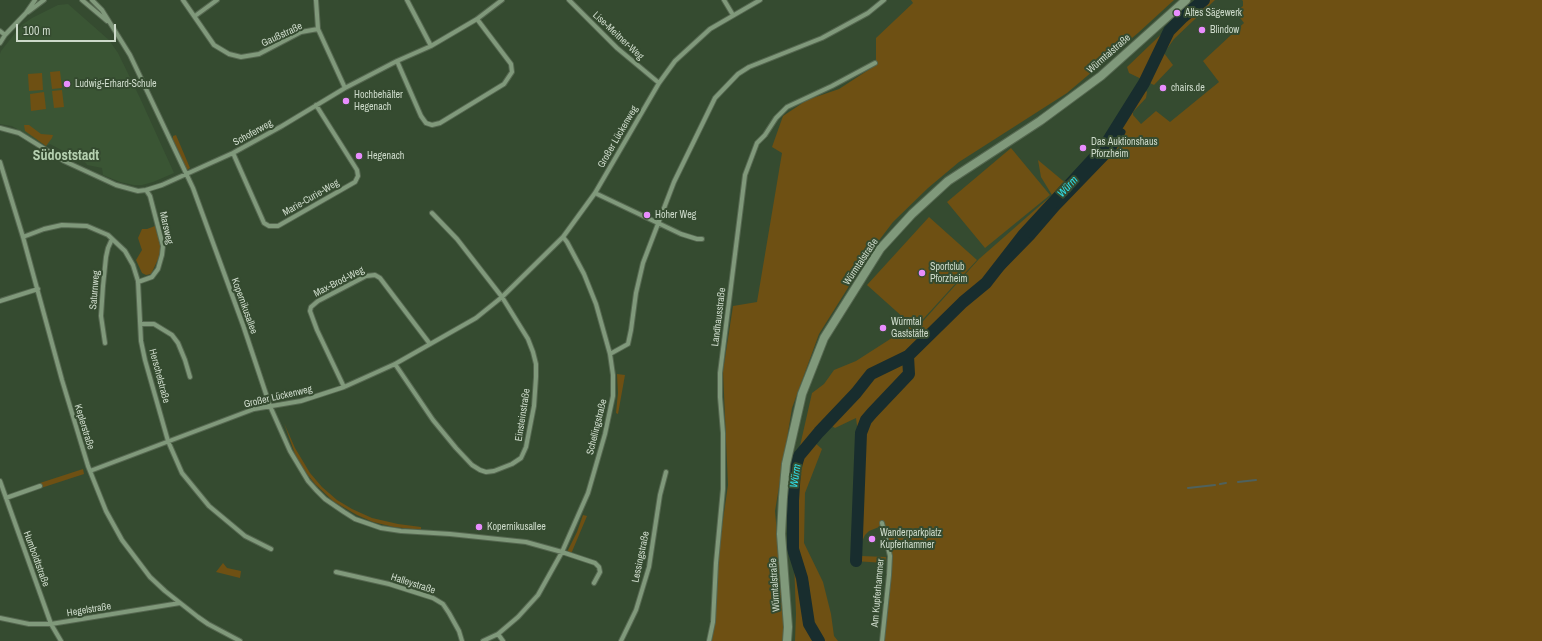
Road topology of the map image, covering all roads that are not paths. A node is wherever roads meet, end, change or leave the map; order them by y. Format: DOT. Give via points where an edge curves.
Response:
graph roads {
  1 [pos="35,0"];
  2 [pos="44,0"];
  3 [pos="82,0"];
  4 [pos="92,0"];
  5 [pos="183,0"];
  6 [pos="217,0"];
  7 [pos="316,0"];
  8 [pos="407,0"];
  9 [pos="502,0"];
  10 [pos="569,0"];
  11 [pos="724,0"];
  12 [pos="760,0"];
  13 [pos="884,0"];
  14 [pos="1186,0"];
  15 [pos="26,13"];
  16 [pos="733,15"];
  17 [pos="195,16"];
  18 [pos="477,19"];
  19 [pos="109,22"];
  20 [pos="318,29"];
  21 [pos="0,31"];
  22 [pos="5,35"];
  23 [pos="0,43"];
  24 [pos="431,46"];
  25 [pos="397,61"];
  26 [pos="875,63"];
  27 [pos="659,83"];
  28 [pos="345,88"];
  29 [pos="316,105"];
  30 [pos="0,128"];
  31 [pos="233,153"];
  32 [pos="0,162"];
  33 [pos="186,174"];
  34 [pos="146,190"];
  35 [pos="594,194"];
  36 [pos="432,213"];
  37 [pos="658,223"];
  38 [pos="23,237"];
  39 [pos="563,237"];
  40 [pos="112,239"];
  41 [pos="702,240"];
  42 [pos="138,282"];
  43 [pos="38,289"];
  44 [pos="502,297"];
  45 [pos="0,301"];
  46 [pos="141,324"];
  47 [pos="105,342"];
  48 [pos="430,344"];
  49 [pos="610,354"];
  50 [pos="395,364"];
  51 [pos="190,377"];
  52 [pos="344,387"];
  53 [pos="270,406"];
  54 [pos="168,441"];
  55 [pos="90,471"];
  56 [pos="666,472"];
  57 [pos="0,481"];
  58 [pos="40,486"];
  59 [pos="6,498"];
  60 [pos="882,523"];
  61 [pos="271,549"];
  62 [pos="562,552"];
  63 [pos="336,572"];
  64 [pos="594,583"];
  65 [pos="180,603"];
  66 [pos="0,618"];
  67 [pos="51,624"];
  68 [pos="498,634"];
  69 [pos="61,641"];
  70 [pos="240,641"];
  71 [pos="462,641"];
  72 [pos="483,641"];
  73 [pos="503,641"];
  74 [pos="621,641"];
  75 [pos="709,641"];
  76 [pos="787,641"];
  77 [pos="882,641"];
  1 -- 15 [label="street"];
  2 -- 15 [label="street"];
  3 -- 19 [label="street, Kopernikusallee"];
  4 -- 19 [label="street, Kopernikusallee"];
  5 -- 17 [label="street, Gaußstraße"];
  6 -- 17 [label="street"];
  7 -- 20 [label="street"];
  8 -- 24 [label="street"];
  9 -- 18 [label="street, Schoferweg"];
  10 -- 27 [label="street, Lise-Meitner-Weg" via="617,48"];
  11 -- 16 [label="street"];
  12 -- 16 [label="street, Großer Lückenweg"];
  13 -- 37 [label="street" via="868,13 822,38 749,67 724,87 715,98 674,182"];
  14 -- 76 [label="main road, Würmtalstraße" via="1101,76 1040,121 948,181 912,214 880,249 824,338 802,394 786,464 782,534"];
  15 -- 22 [label="street"];
  16 -- 27 [label="street, Großer Lückenweg" via="693,43 675,60"];
  17 -- 20 [label="street, Gaußstraße" via="214,45 228,54 241,57 259,54 302,32"];
  18 -- 24 [label="street, Schoferweg"];
  18 -- 25 [label="street" via="511,64 512,72 504,84 440,123 426,123 420,116"];
  19 -- 33 [label="street, Kopernikusallee" via="130,55"];
  20 -- 28 [label="street"];
  21 -- 22 [label="street"];
  22 -- 23 [label="street"];
  24 -- 25 [label="street, Schoferweg"];
  25 -- 28 [label="street, Schoferweg"];
  26 -- 75 [label="street, Landhausstraße" via="787,107 757,143 745,175 720,373 724,489 713,622"];
  27 -- 35 [label="street, Großer Lückenweg"];
  28 -- 29 [label="street, Schoferweg"];
  29 -- 31 [label="street, Schoferweg"];
  29 -- 31 [label="street, Marie-Curie-Weg" via="357,170 355,182 278,226 269,226 264,223"];
  30 -- 34 [label="street, Schoferweg" via="19,133 64,161 116,185 138,191"];
  31 -- 33 [label="street, Schoferweg"];
  32 -- 38 [label="street, Keplerstraße"];
  33 -- 34 [label="street, Schoferweg"];
  33 -- 53 [label="street, Kopernikusallee" via="243,325"];
  34 -- 42 [label="street, Marsweg" via="150,196 163,246 158,268 152,278"];
  35 -- 37 [label="street"];
  35 -- 39 [label="street, Großer Lückenweg"];
  36 -- 44 [label="street"];
  37 -- 41 [label="street"];
  37 -- 49 [label="street" via="643,263 628,344"];
  38 -- 40 [label="street, Herschelstraße" via="62,225 87,226"];
  38 -- 43 [label="street, Keplerstraße"];
  39 -- 44 [label="street, Großer Lückenweg"];
  39 -- 49 [label="street, Schellingstraße" via="594,298"];
  40 -- 42 [label="street, Herschelstraße" via="125,251"];
  40 -- 47 [label="street, Saturnweg" via="107,252 103,286 101,316"];
  42 -- 46 [label="street, Herschelstraße"];
  43 -- 45 [label="street"];
  43 -- 55 [label="street, Keplerstraße"];
  44 -- 48 [label="street, Großer Lückenweg" via="476,318"];
  44 -- 50 [label="street, Einsteinstraße" via="528,339 536,364 534,406 528,439 521,458 512,464 486,472 472,465 433,420"];
  46 -- 51 [label="street" via="154,324 172,335 178,343"];
  46 -- 54 [label="street, Herschelstraße" via="145,360"];
  48 -- 50 [label="street, Großer Lückenweg"];
  48 -- 52 [label="street, Max-Brod-Weg" via="380,278 375,275 366,276 318,301 310,311"];
  49 -- 62 [label="street, Schellingstraße" via="613,396 606,434 588,493"];
  50 -- 52 [label="street, Großer Lückenweg"];
  52 -- 53 [label="street, Großer Lückenweg" via="301,401"];
  53 -- 54 [label="street, Großer Lückenweg" via="254,409"];
  53 -- 62 [label="street, Kopernikusallee" via="290,451 308,481 325,499 355,519 402,532 526,542"];
  54 -- 55 [label="street, Großer Lückenweg"];
  54 -- 61 [label="street, Herschelstraße" via="182,473 209,506 245,536"];
  55 -- 65 [label="street, Keplerstraße" via="106,512 126,545 150,577"];
  56 -- 74 [label="street, Lessingstraße" via="649,567 636,610"];
  57 -- 59 [label="street, Humboldtstraße"];
  58 -- 59 [label="street"];
  59 -- 67 [label="street, Humboldtstraße"];
  60 -- 77 [label="street, Am Kupferhammer" via="890,556"];
  62 -- 64 [label="street" via="595,563 600,572"];
  62 -- 68 [label="street, Schellingstraße" via="538,595"];
  63 -- 71 [label="street, Halleystraße" via="389,584 433,598 443,604"];
  65 -- 67 [label="street, Hegelstraße"];
  65 -- 70 [label="street, Keplerstraße" via="208,624"];
  66 -- 67 [label="street, Hegelstraße" via="29,624"];
  67 -- 69 [label="street, Humboldtstraße"];
  68 -- 72 [label="street, Schellingstraße"];
  68 -- 73 [label="street"];
}
